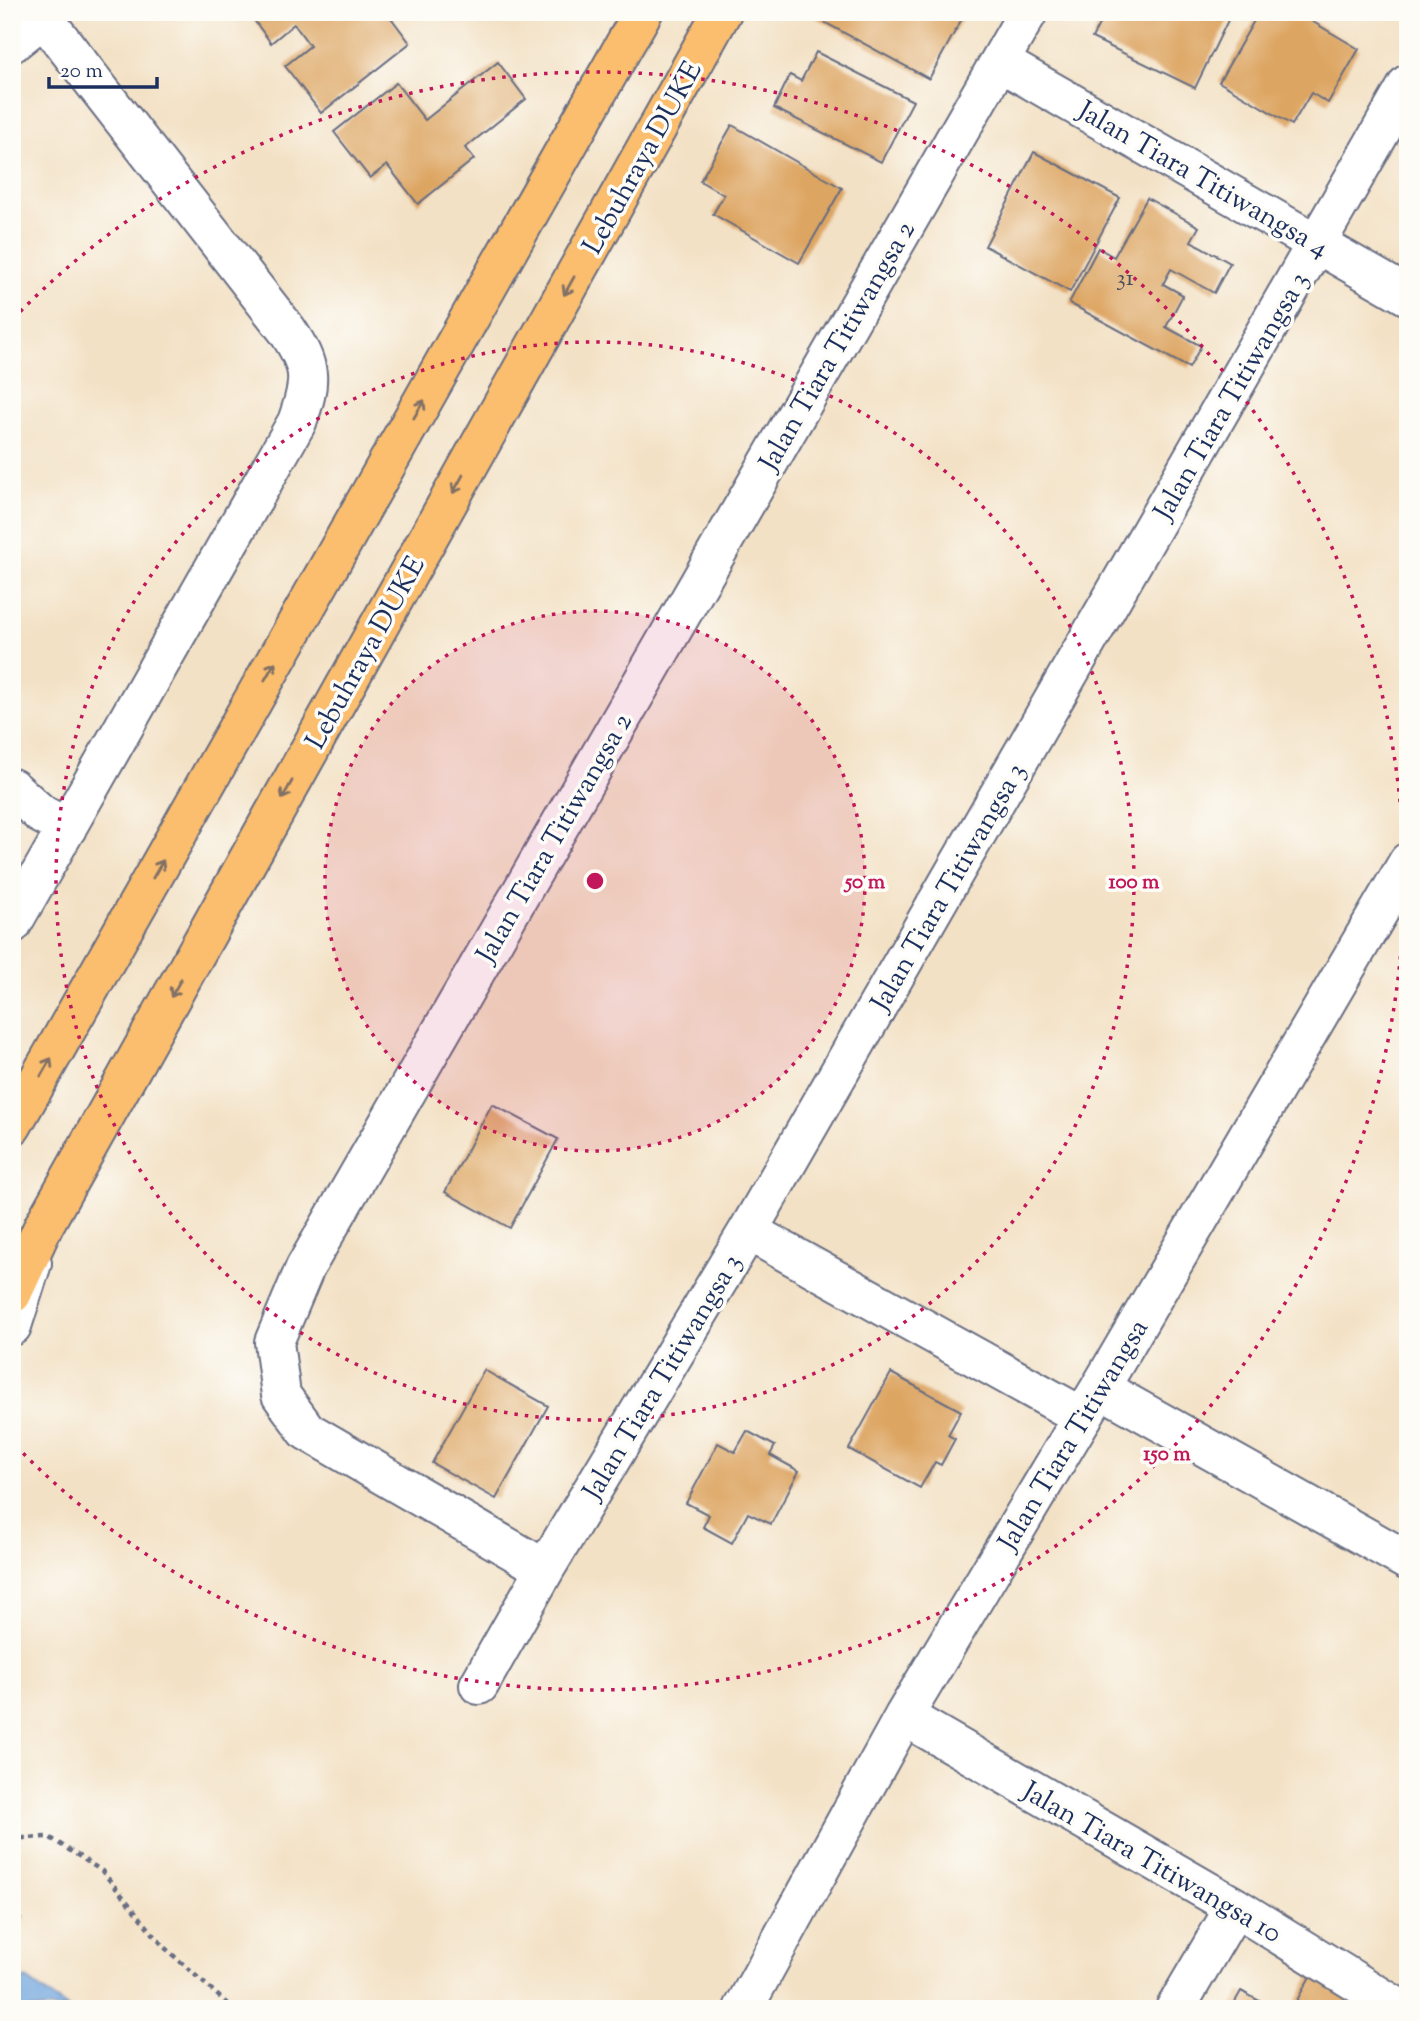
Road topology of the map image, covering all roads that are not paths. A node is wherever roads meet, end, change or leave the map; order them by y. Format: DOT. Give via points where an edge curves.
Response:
graph roads {
  1 [pos="643,12"];
  2 [pos="722,12"];
  3 [pos="1028,12"];
  4 [pos="41,15"];
  5 [pos="12,43"];
  6 [pos="1000,62"];
  7 [pos="1408,83"];
  8 [pos="1318,243"];
  9 [pos="1408,296"];
  10 [pos="12,788"];
  11 [pos="40,825"];
  12 [pos="1408,862"];
  13 [pos="12,924"];
  14 [pos="12,1126"];
  15 [pos="44,1224"];
  16 [pos="748,1231"];
  17 [pos="12,1294"];
  18 [pos="12,1326"];
  19 [pos="1091,1402"];
  20 [pos="1408,1561"];
  21 [pos="545,1569"];
  22 [pos="479,1685"];
  23 [pos="904,1716"];
  24 [pos="1235,1907"];
  25 [pos="743,2009"];
  26 [pos="1174,2009"];
  27 [pos="1400,2009"];
  14 -- 1 [label="highway, one-way"];
  2 -- 15 [label="highway, Lebuhraya DUKE, one-way"];
  3 -- 6 [label="street, Jalan Tiara Titiwangsa 2"];
  4 -- 5 [label="street"];
  4 -- 11 [label="street" via="287,330 302,351 308,371 297,422"];
  6 -- 8 [label="street, Jalan Tiara Titiwangsa 4"];
  6 -- 21 [label="street, Jalan Tiara Titiwangsa 2" via="305,1268 274,1342 281,1395 307,1431"];
  7 -- 8 [label="street, Jalan Tiara Titiwangsa 3"];
  8 -- 9 [label="street, Jalan Tiara Titiwangsa 4"];
  8 -- 16 [label="street, Jalan Tiara Titiwangsa 3"];
  10 -- 11 [label="street"];
  11 -- 13 [label="street"];
  12 -- 19 [label="street, Jalan Tiara Titiwangsa"];
  15 -- 17 [label="highway, Lebuhraya DUKE"];
  15 -- 18 [label="street"];
  16 -- 19 [label="street"];
  16 -- 21 [label="street, Jalan Tiara Titiwangsa 3"];
  19 -- 20 [label="street"];
  19 -- 23 [label="street, Jalan Tiara Titiwangsa"];
  21 -- 22 [label="street, Jalan Tiara Titiwangsa 3"];
  23 -- 24 [label="street, Jalan Tiara Titiwangsa 10"];
  23 -- 25 [label="street, Jalan Tiara Titiwangsa"];
  24 -- 26 [label="street"];
  24 -- 27 [label="street, Jalan Tiara Titiwangsa 10"];
}
